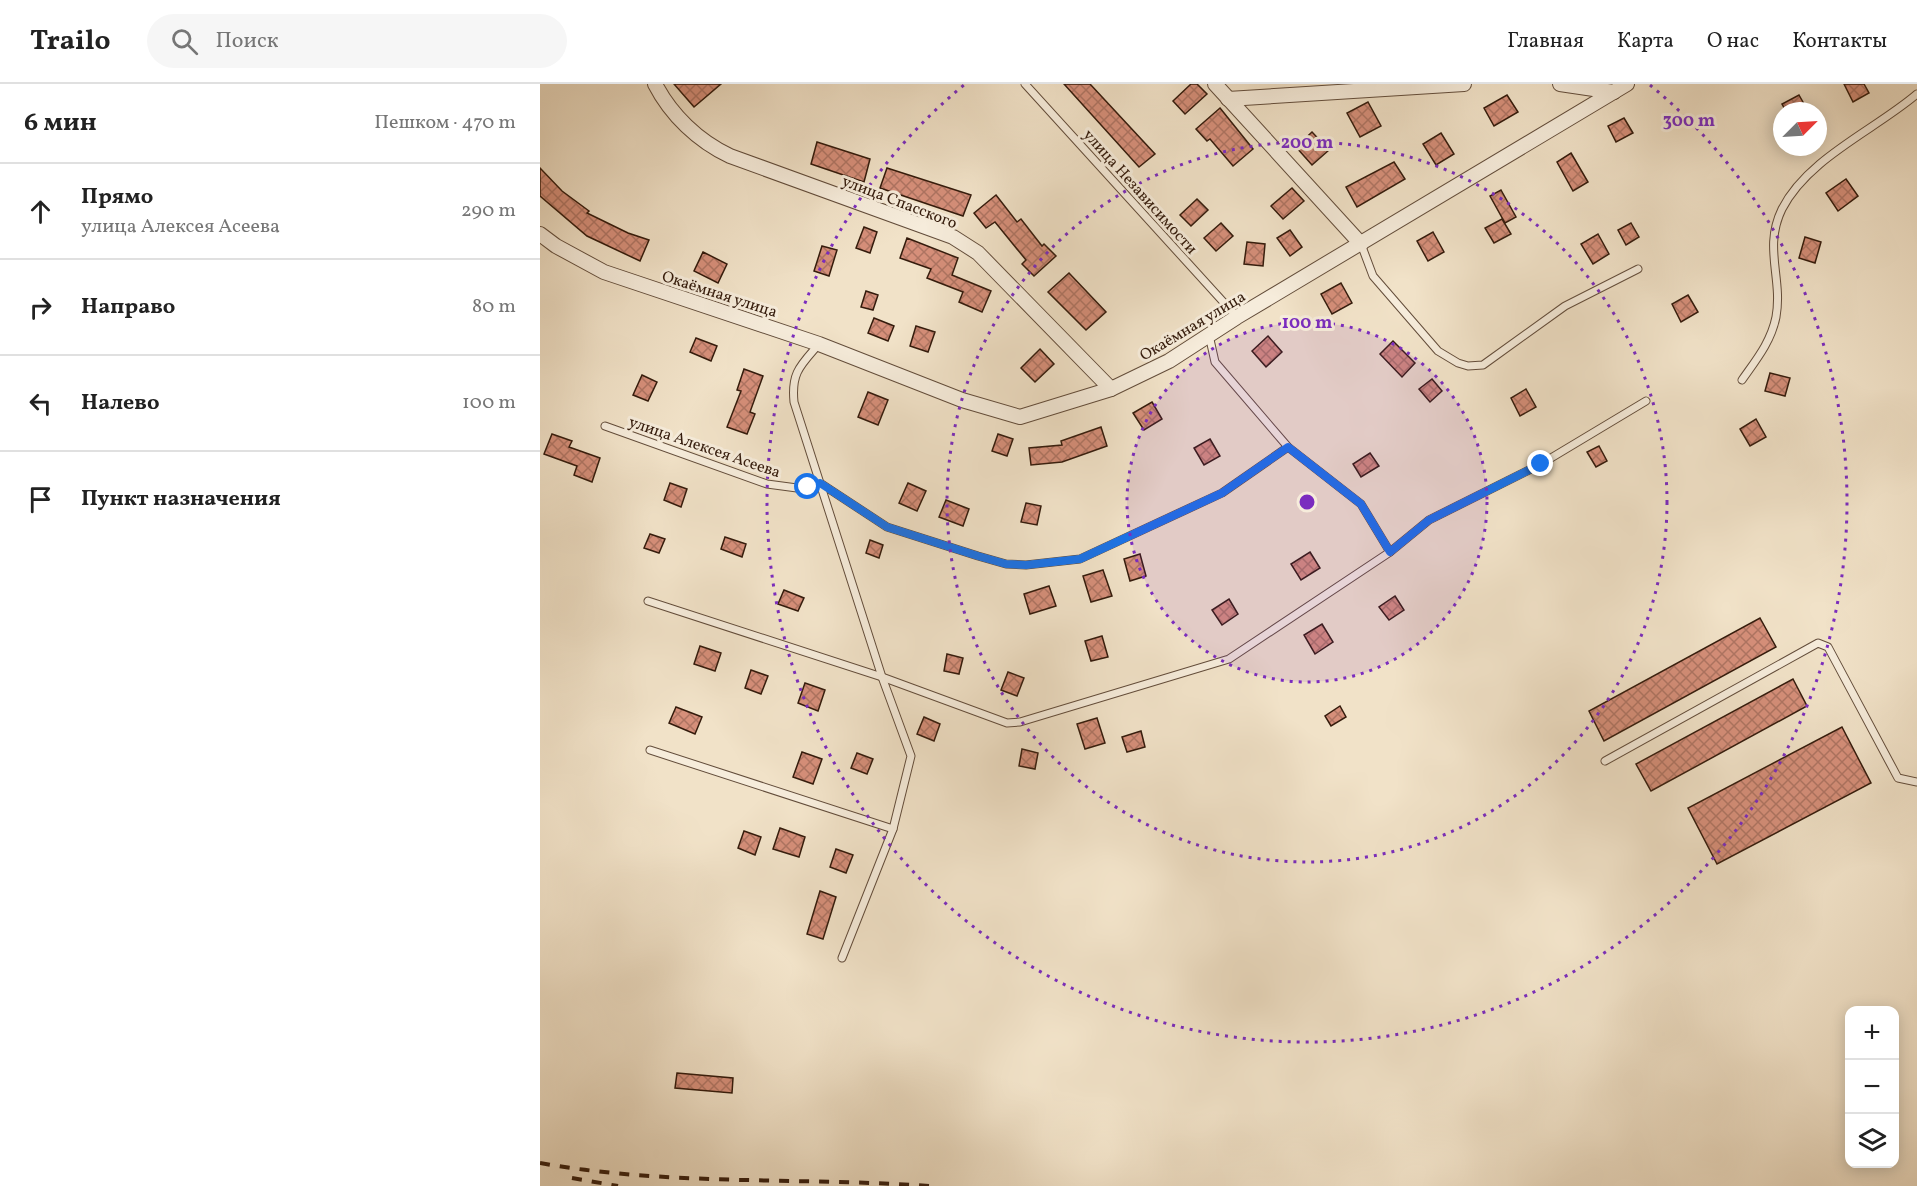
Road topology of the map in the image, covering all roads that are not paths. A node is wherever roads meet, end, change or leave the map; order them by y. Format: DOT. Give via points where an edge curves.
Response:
graph roads {
  1 [pos="655,84"];
  2 [pos="1025,84"];
  3 [pos="1215,84"];
  4 [pos="1464,84"];
  5 [pos="1560,84"];
  6 [pos="1627,84"];
  7 [pos="1614,92"];
  8 [pos="1917,94"];
  9 [pos="1228,99"];
  10 [pos="540,234"];
  11 [pos="1360,244"];
  12 [pos="1638,269"];
  13 [pos="1238,317"];
  14 [pos="1209,335"];
  15 [pos="819,344"];
  16 [pos="1742,380"];
  17 [pos="1111,389"];
  18 [pos="1646,401"];
  19 [pos="605,426"];
  20 [pos="1288,447"];
  21 [pos="820,483"];
  22 [pos="1390,552"];
  23 [pos="648,601"];
  24 [pos="882,677"];
  25 [pos="650,750"];
  26 [pos="1605,761"];
  27 [pos="1917,782"];
  28 [pos="893,829"];
  29 [pos="842,958"];
  1 -- 17 [label="street, улица Спасского" via="674,114 708,145 934,229 978,253"];
  2 -- 13 [label="lane, улица Независимости"];
  3 -- 9 [label="street"];
  4 -- 9 [label="street"];
  5 -- 7 [label="street"];
  6 -- 7 [label="street, Окаёмная улица"];
  7 -- 11 [label="street, Окаёмная улица"];
  8 -- 16 [label="lane" via="1822,162 1783,206 1771,245 1775,319 1766,346"];
  9 -- 11 [label="street"];
  10 -- 15 [label="street, Окаёмная улица" via="604,272"];
  11 -- 12 [label="lane" via="1373,276 1438,351 1468,366 1483,365 1565,306"];
  11 -- 13 [label="street, Окаёмная улица"];
  13 -- 14 [label="street, Окаёмная улица"];
  14 -- 17 [label="street, Окаёмная улица" via="1169,361"];
  14 -- 20 [label="lane" via="1215,362"];
  15 -- 17 [label="street, Окаёмная улица" via="962,400 1020,417"];
  15 -- 21 [label="lane" via="796,371 793,385 794,402"];
  18 -- 22 [label="lane" via="1541,464 1429,520"];
  19 -- 21 [label="lane, улица Алексея Асеева" via="767,484 796,488"];
  20 -- 21 [label="lane" via="1222,493 1080,559 1026,565 1006,564 887,527"];
  20 -- 22 [label="lane" via="1361,504"];
  21 -- 24 [label="lane"];
  22 -- 24 [label="lane" via="1229,659 1020,722 1006,723"];
  23 -- 24 [label="lane"];
  24 -- 28 [label="lane" via="911,756"];
  25 -- 28 [label="lane"];
  26 -- 27 [label="lane" via="1818,643 1828,647 1898,778"];
  28 -- 29 [label="lane"];
}
